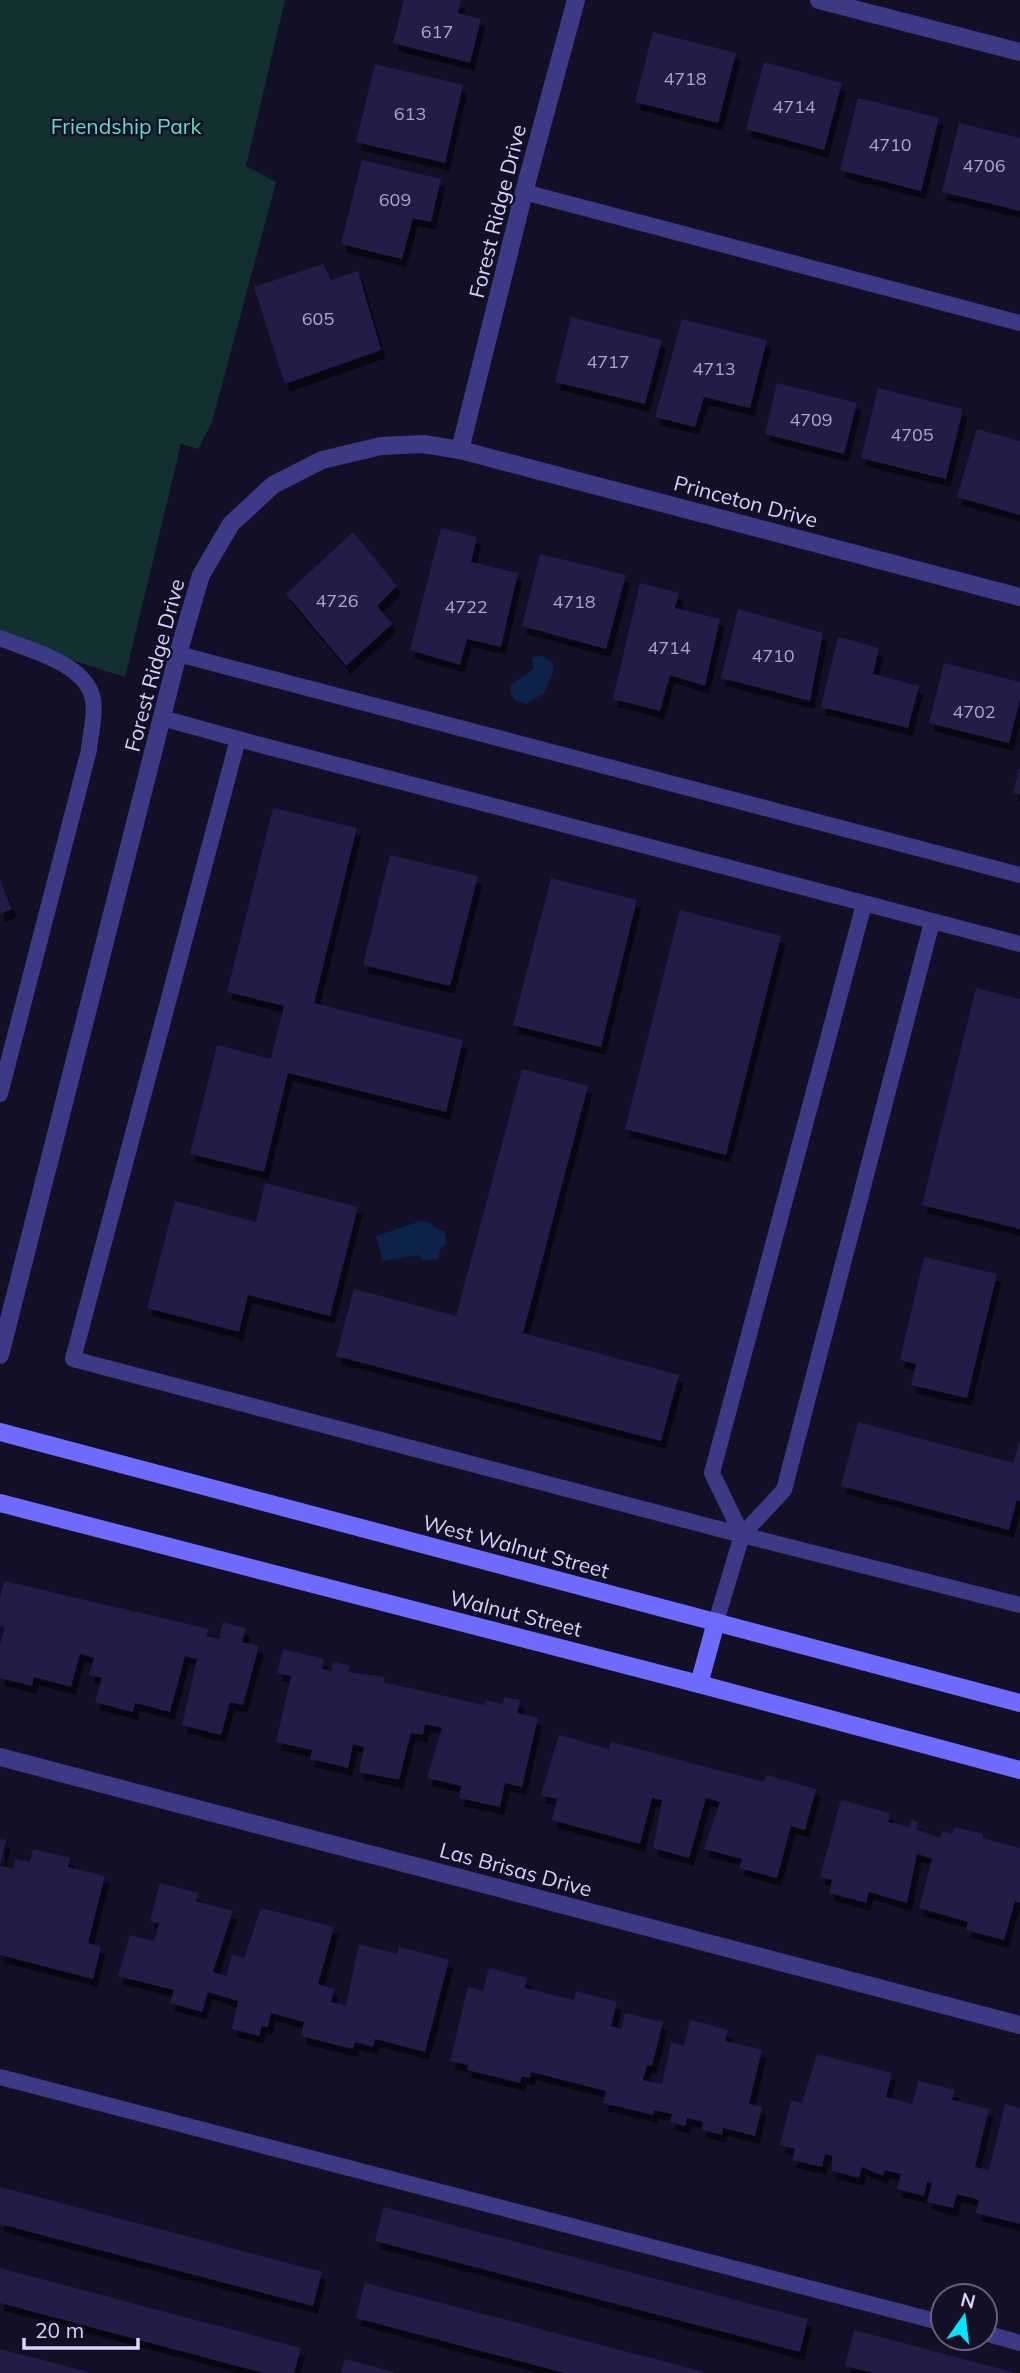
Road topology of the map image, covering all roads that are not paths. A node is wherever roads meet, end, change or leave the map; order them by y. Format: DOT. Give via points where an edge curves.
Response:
graph roads {
  1 [pos="576,0"];
  2 [pos="820,0"];
  3 [pos="845,3"];
  4 [pos="1020,52"];
  5 [pos="524,192"];
  6 [pos="1020,323"];
  7 [pos="460,450"];
  8 [pos="1020,597"];
  9 [pos="0,639"];
  10 [pos="178,654"];
  11 [pos="162,718"];
  12 [pos="238,739"];
  13 [pos="1020,875"];
  14 [pos="864,904"];
  15 [pos="932,922"];
  16 [pos="1020,944"];
  17 [pos="0,1094"];
  18 [pos="0,1355"];
  19 [pos="0,1432"];
  20 [pos="0,1503"];
  21 [pos="742,1535"];
  22 [pos="1020,1605"];
  23 [pos="716,1622"];
  24 [pos="699,1684"];
  25 [pos="1020,1703"];
  26 [pos="0,1757"];
  27 [pos="1020,1770"];
  28 [pos="1020,2025"];
  29 [pos="0,2077"];
  30 [pos="929,2319"];
  31 [pos="999,2337"];
  32 [pos="1020,2343"];
  1 -- 5 [label="street, Forest Ridge Drive"];
  2 -- 3 [label="street"];
  3 -- 4 [label="street"];
  5 -- 6 [label="lane"];
  5 -- 7 [label="street, Forest Ridge Drive"];
  7 -- 8 [label="street, Princeton Drive"];
  7 -- 10 [label="street, Forest Ridge Drive" via="423,444 381,446 322,460 273,485 231,524 201,575"];
  9 -- 17 [label="lane" via="74,669 92,690 94,704 89,750"];
  10 -- 11 [label="street, Forest Ridge Drive"];
  10 -- 13 [label="lane"];
  11 -- 12 [label="lane"];
  11 -- 18 [label="street, Forest Ridge Drive"];
  12 -- 14 [label="lane"];
  12 -- 21 [label="lane" via="73,1359"];
  14 -- 15 [label="lane"];
  14 -- 21 [label="lane" via="712,1473"];
  15 -- 16 [label="lane"];
  15 -- 21 [label="lane" via="785,1490"];
  19 -- 23 [label="main road, West Walnut Street"];
  20 -- 24 [label="main road, Walnut Street"];
  21 -- 22 [label="lane"];
  21 -- 23 [label="lane"];
  23 -- 24 [label="main road"];
  23 -- 25 [label="main road, West Walnut Street"];
  24 -- 27 [label="main road, Walnut Street"];
  26 -- 28 [label="street, Las Brisas Drive"];
  29 -- 30 [label="lane"];
  31 -- 32 [label="lane"];
}
